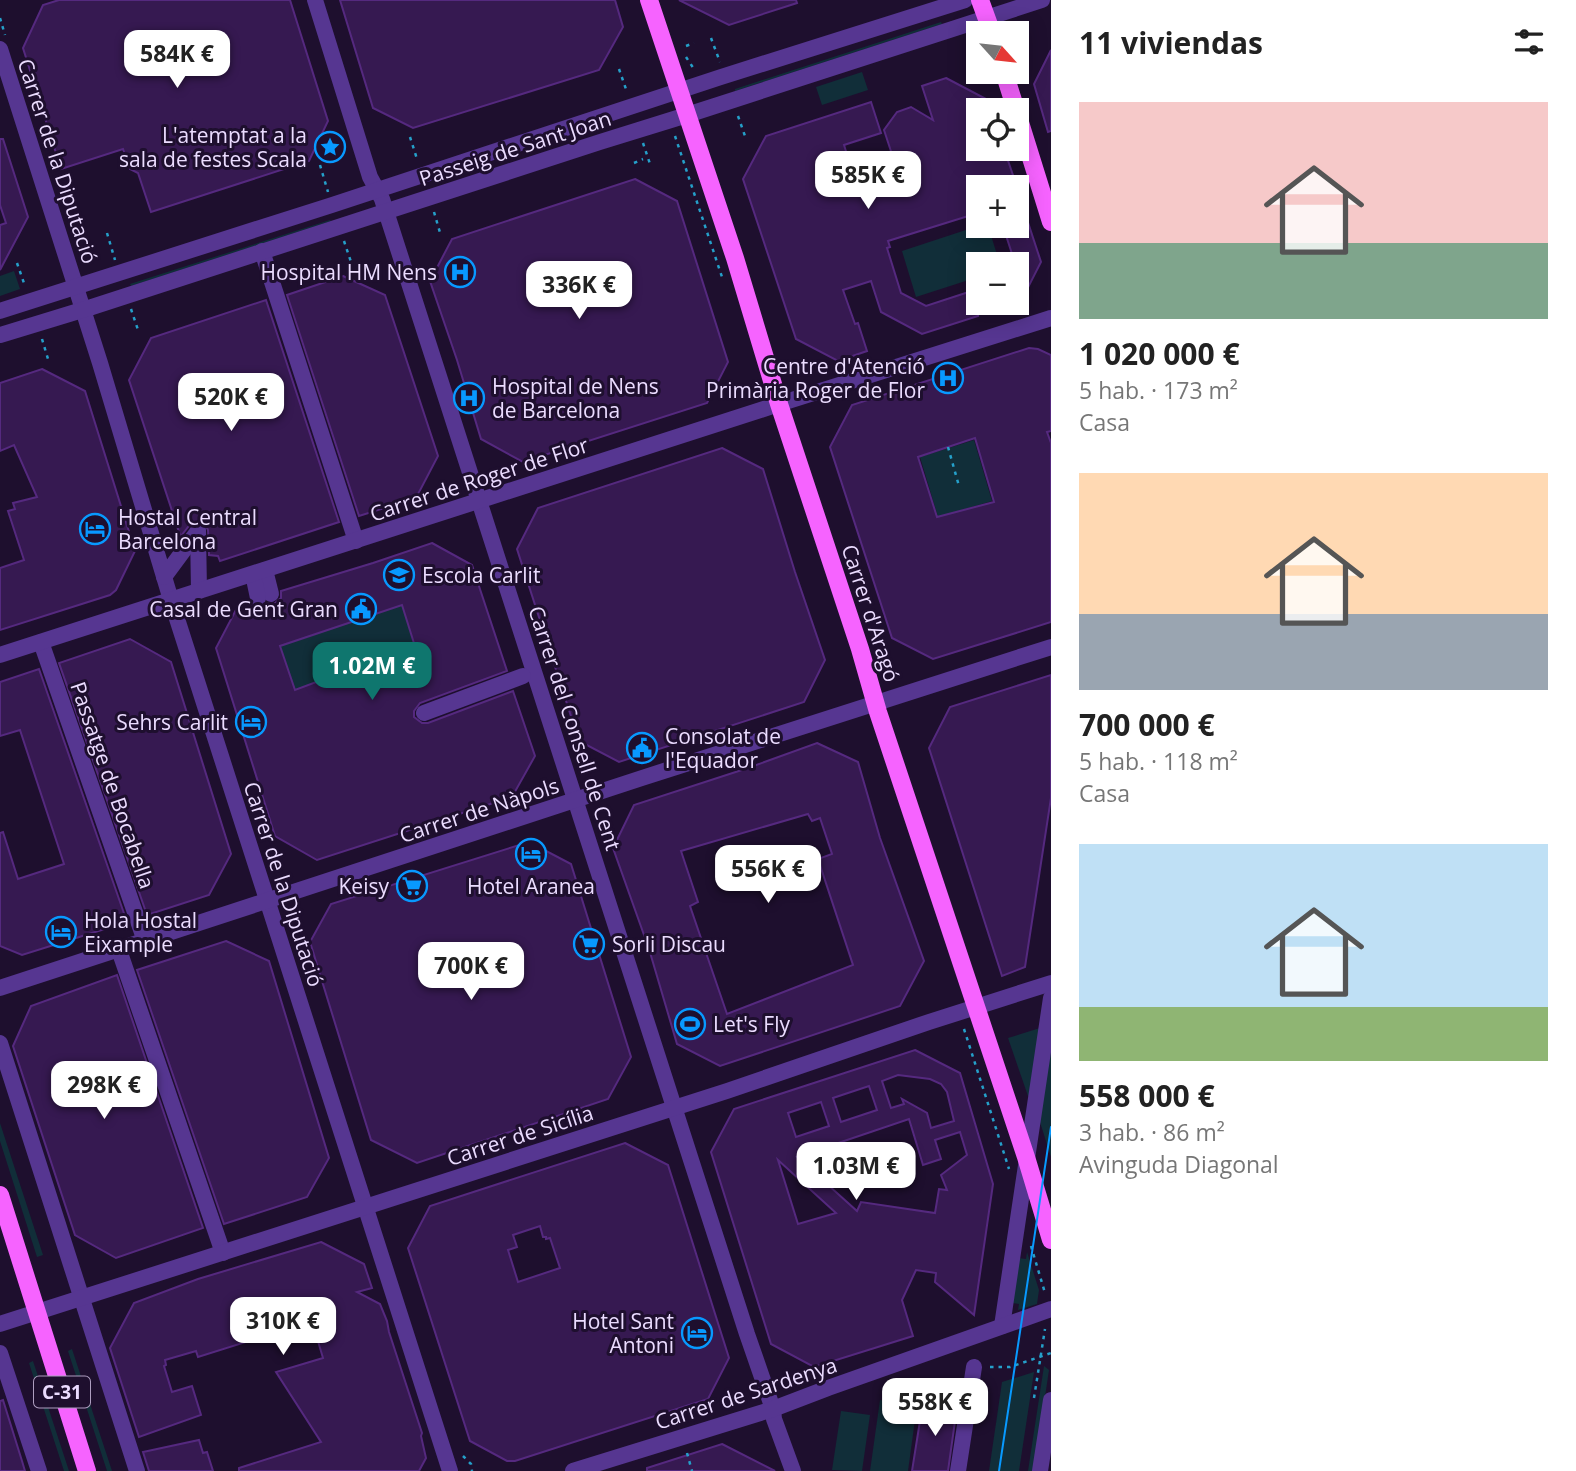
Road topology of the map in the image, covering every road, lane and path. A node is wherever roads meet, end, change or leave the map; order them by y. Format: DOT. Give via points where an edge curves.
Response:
graph roads {
  1 [pos="315,0"];
  2 [pos="649,0"];
  3 [pos="965,0"];
  4 [pos="981,0"];
  5 [pos="1042,0"];
  6 [pos="988,21"];
  7 [pos="997,21"];
  8 [pos="966,32"];
  9 [pos="711,38"];
  10 [pos="694,43"];
  11 [pos="686,46"];
  12 [pos="0,49"];
  13 [pos="618,69"];
  14 [pos="723,69"];
  15 [pos="678,91"];
  16 [pos="630,100"];
  17 [pos="735,107"];
  18 [pos="687,115"];
  19 [pos="673,131"];
  20 [pos="410,136"];
  21 [pos="745,136"];
  22 [pos="641,137"];
  23 [pos="1029,153"];
  24 [pos="643,159"];
  25 [pos="634,163"];
  26 [pos="320,165"];
  27 [pos="419,166"];
  28 [pos="651,167"];
  29 [pos="378,189"];
  30 [pos="330,196"];
  31 [pos="432,205"];
  32 [pos="386,212"];
  33 [pos="1051,222"];
  34 [pos="107,233"];
  35 [pos="342,234"];
  36 [pos="442,236"];
  37 [pos="262,251"];
  38 [pos="17,263"];
  39 [pos="117,265"];
  40 [pos="352,265"];
  41 [pos="76,286"];
  42 [pos="726,289"];
  43 [pos="27,293"];
  44 [pos="129,302"];
  45 [pos="83,309"];
  46 [pos="0,311"];
  47 [pos="1051,318"];
  48 [pos="39,332"];
  49 [pos="139,333"];
  50 [pos="0,335"];
  51 [pos="48,359"];
  52 [pos="779,404"];
  53 [pos="948,447"];
  54 [pos="959,486"];
  55 [pos="480,501"];
  56 [pos="356,541"];
  57 [pos="259,572"];
  58 [pos="164,577"];
  59 [pos="199,591"];
  60 [pos="264,596"];
  61 [pos="171,600"];
  62 [pos="41,642"];
  63 [pos="1051,647"];
  64 [pos="0,655"];
  65 [pos="523,676"];
  66 [pos="875,702"];
  67 [pos="424,713"];
  68 [pos="576,800"];
  69 [pos="267,901"];
  70 [pos="145,941"];
  71 [pos="118,950"];
  72 [pos="1051,983"];
  73 [pos="0,988"];
  74 [pos="1051,998"];
  75 [pos="976,1007"];
  76 [pos="967,1037"];
  77 [pos="0,1043"];
  78 [pos="675,1108"];
  79 [pos="1026,1157"];
  80 [pos="1009,1169"];
  81 [pos="0,1195"];
  82 [pos="365,1207"];
  83 [pos="1029,1237"];
  84 [pos="1051,1240"];
  85 [pos="223,1253"];
  86 [pos="1044,1290"];
  87 [pos="82,1298"];
  88 [pos="1051,1309"];
  89 [pos="38,1312"];
  90 [pos="0,1324"];
  91 [pos="1002,1325"];
  92 [pos="0,1353"];
  93 [pos="1051,1353"];
  94 [pos="974,1367"];
  95 [pos="1051,1400"];
  96 [pos="773,1409"];
  97 [pos="686,1450"];
  98 [pos="39,1471"];
  99 [pos="87,1471"];
  100 [pos="137,1471"];
  101 [pos="450,1471"];
  102 [pos="573,1471"];
  103 [pos="692,1471"];
  104 [pos="793,1471"];
  105 [pos="958,1471"];
  106 [pos="1040,1471"];
  1 -- 29 [label="street, Carrer del Consell de Cent" via="370,177"];
  2 -- 15 [label="main road, Carrer d'Aragó"];
  3 -- 15 [label="street, Passeig de Sant Joan"];
  4 -- 6 [label="main road"];
  5 -- 7 [label="street, Passeig de Sant Joan"];
  8 -- 18 [label="street, Passeig de Sant Joan"];
  9 -- 14 [label="path"];
  10 -- 11 [label="path"];
  12 -- 41 [label="street, Carrer de la Diputació"];
  13 -- 16 [label="path, Passeig de Sant Joan"];
  15 -- 18 [label="main road, Carrer d'Aragó"];
  15 -- 29 [label="street, Passeig de Sant Joan"];
  17 -- 21 [label="path"];
  18 -- 32 [label="street, Passeig de Sant Joan"];
  18 -- 52 [label="main road, Carrer d'Aragó"];
  19 -- 42 [label="path"];
  20 -- 27 [label="path, Passeig de Sant Joan"];
  22 -- 28 [label="path, Passeig de Sant Joan"];
  23 -- 33 [label="main road"];
  24 -- 25 [label="path"];
  26 -- 30 [label="path"];
  29 -- 32 [label="street, Carrer del Consell de Cent"];
  29 -- 41 [label="street, Passeig de Sant Joan"];
  31 -- 36 [label="path, Passeig de Sant Joan"];
  32 -- 37 [label="street, Passeig de Sant Joan"];
  32 -- 55 [label="street, Carrer del Consell de Cent"];
  34 -- 39 [label="path"];
  35 -- 40 [label="path"];
  37 -- 45 [label="street, Passeig de Sant Joan"];
  37 -- 56 [label="street"];
  38 -- 43 [label="path"];
  41 -- 45 [label="street, Carrer de la Diputació"];
  41 -- 46 [label="street, Passeig de Sant Joan"];
  44 -- 49 [label="path"];
  45 -- 50 [label="street, Passeig de Sant Joan"];
  45 -- 58 [label="street, Carrer de la Diputació"];
  47 -- 52 [label="street, Carrer de Roger de Flor"];
  48 -- 51 [label="path"];
  52 -- 55 [label="street, Carrer de Roger de Flor"];
  52 -- 66 [label="main road, Carrer d'Aragó"];
  53 -- 54 [label="path"];
  55 -- 56 [label="street, Carrer de Roger de Flor"];
  55 -- 68 [label="street, Carrer del Consell de Cent"];
  56 -- 57 [label="street, Carrer de Roger de Flor"];
  57 -- 59 [label="street, Carrer de Roger de Flor"];
  57 -- 60 [label="street"];
  58 -- 59 [label="street" via="198,531"];
  58 -- 61 [label="street, Carrer de la Diputació"];
  59 -- 61 [label="street, Carrer de Roger de Flor"];
  61 -- 62 [label="street, Carrer de Roger de Flor"];
  61 -- 69 [label="street, Carrer de la Diputació"];
  62 -- 64 [label="street, Carrer de Roger de Flor"];
  62 -- 70 [label="street, Passatge de Bocabella"];
  63 -- 66 [label="street, Carrer de Nàpols"];
  65 -- 67 [label="street"];
  66 -- 68 [label="street, Carrer de Nàpols"];
  66 -- 75 [label="main road, Carrer d'Aragó"];
  68 -- 69 [label="street, Carrer de Nàpols"];
  68 -- 78 [label="street, Carrer del Consell de Cent"];
  69 -- 70 [label="street, Carrer de Nàpols"];
  69 -- 82 [label="street, Carrer de la Diputació"];
  70 -- 71 [label="street, Carrer de Nàpols"];
  71 -- 73 [label="street, Carrer de Nàpols"];
  71 -- 85 [label="street"];
  72 -- 75 [label="street, Carrer de Sicília"];
  74 -- 79 [label="street"];
  75 -- 78 [label="street, Carrer de Sicília"];
  75 -- 79 [label="main road, Carrer d'Aragó"];
  76 -- 80 [label="path"];
  77 -- 87 [label="street"];
  78 -- 82 [label="street, Carrer de Sicília"];
  78 -- 96 [label="street, Carrer del Consell de Cent"];
  79 -- 84 [label="main road, Carrer d'Aragó"];
  79 -- 91 [label="street"];
  81 -- 89 [label="main road, C-31"];
  82 -- 85 [label="street, Carrer de Sicília"];
  82 -- 101 [label="street, Carrer de la Diputació"];
  83 -- 86 [label="path"];
  85 -- 87 [label="street, Carrer de Sicília"];
  87 -- 89 [label="street, Carrer de Sicília"];
  87 -- 100 [label="street"];
  88 -- 91 [label="street, Carrer de Sardenya"];
  89 -- 90 [label="street, Carrer de Sicília"];
  89 -- 99 [label="main road, C-31"];
  91 -- 96 [label="street, Carrer de Sardenya"];
  92 -- 98 [label="street"];
  93 -- 94 [label="path" via="1010,1367"];
  94 -- 105 [label="street"];
  95 -- 106 [label="street"];
  96 -- 102 [label="street, Carrer de Sardenya"];
  96 -- 104 [label="street, Carrer del Consell de Cent"];
  97 -- 103 [label="path"];
}
